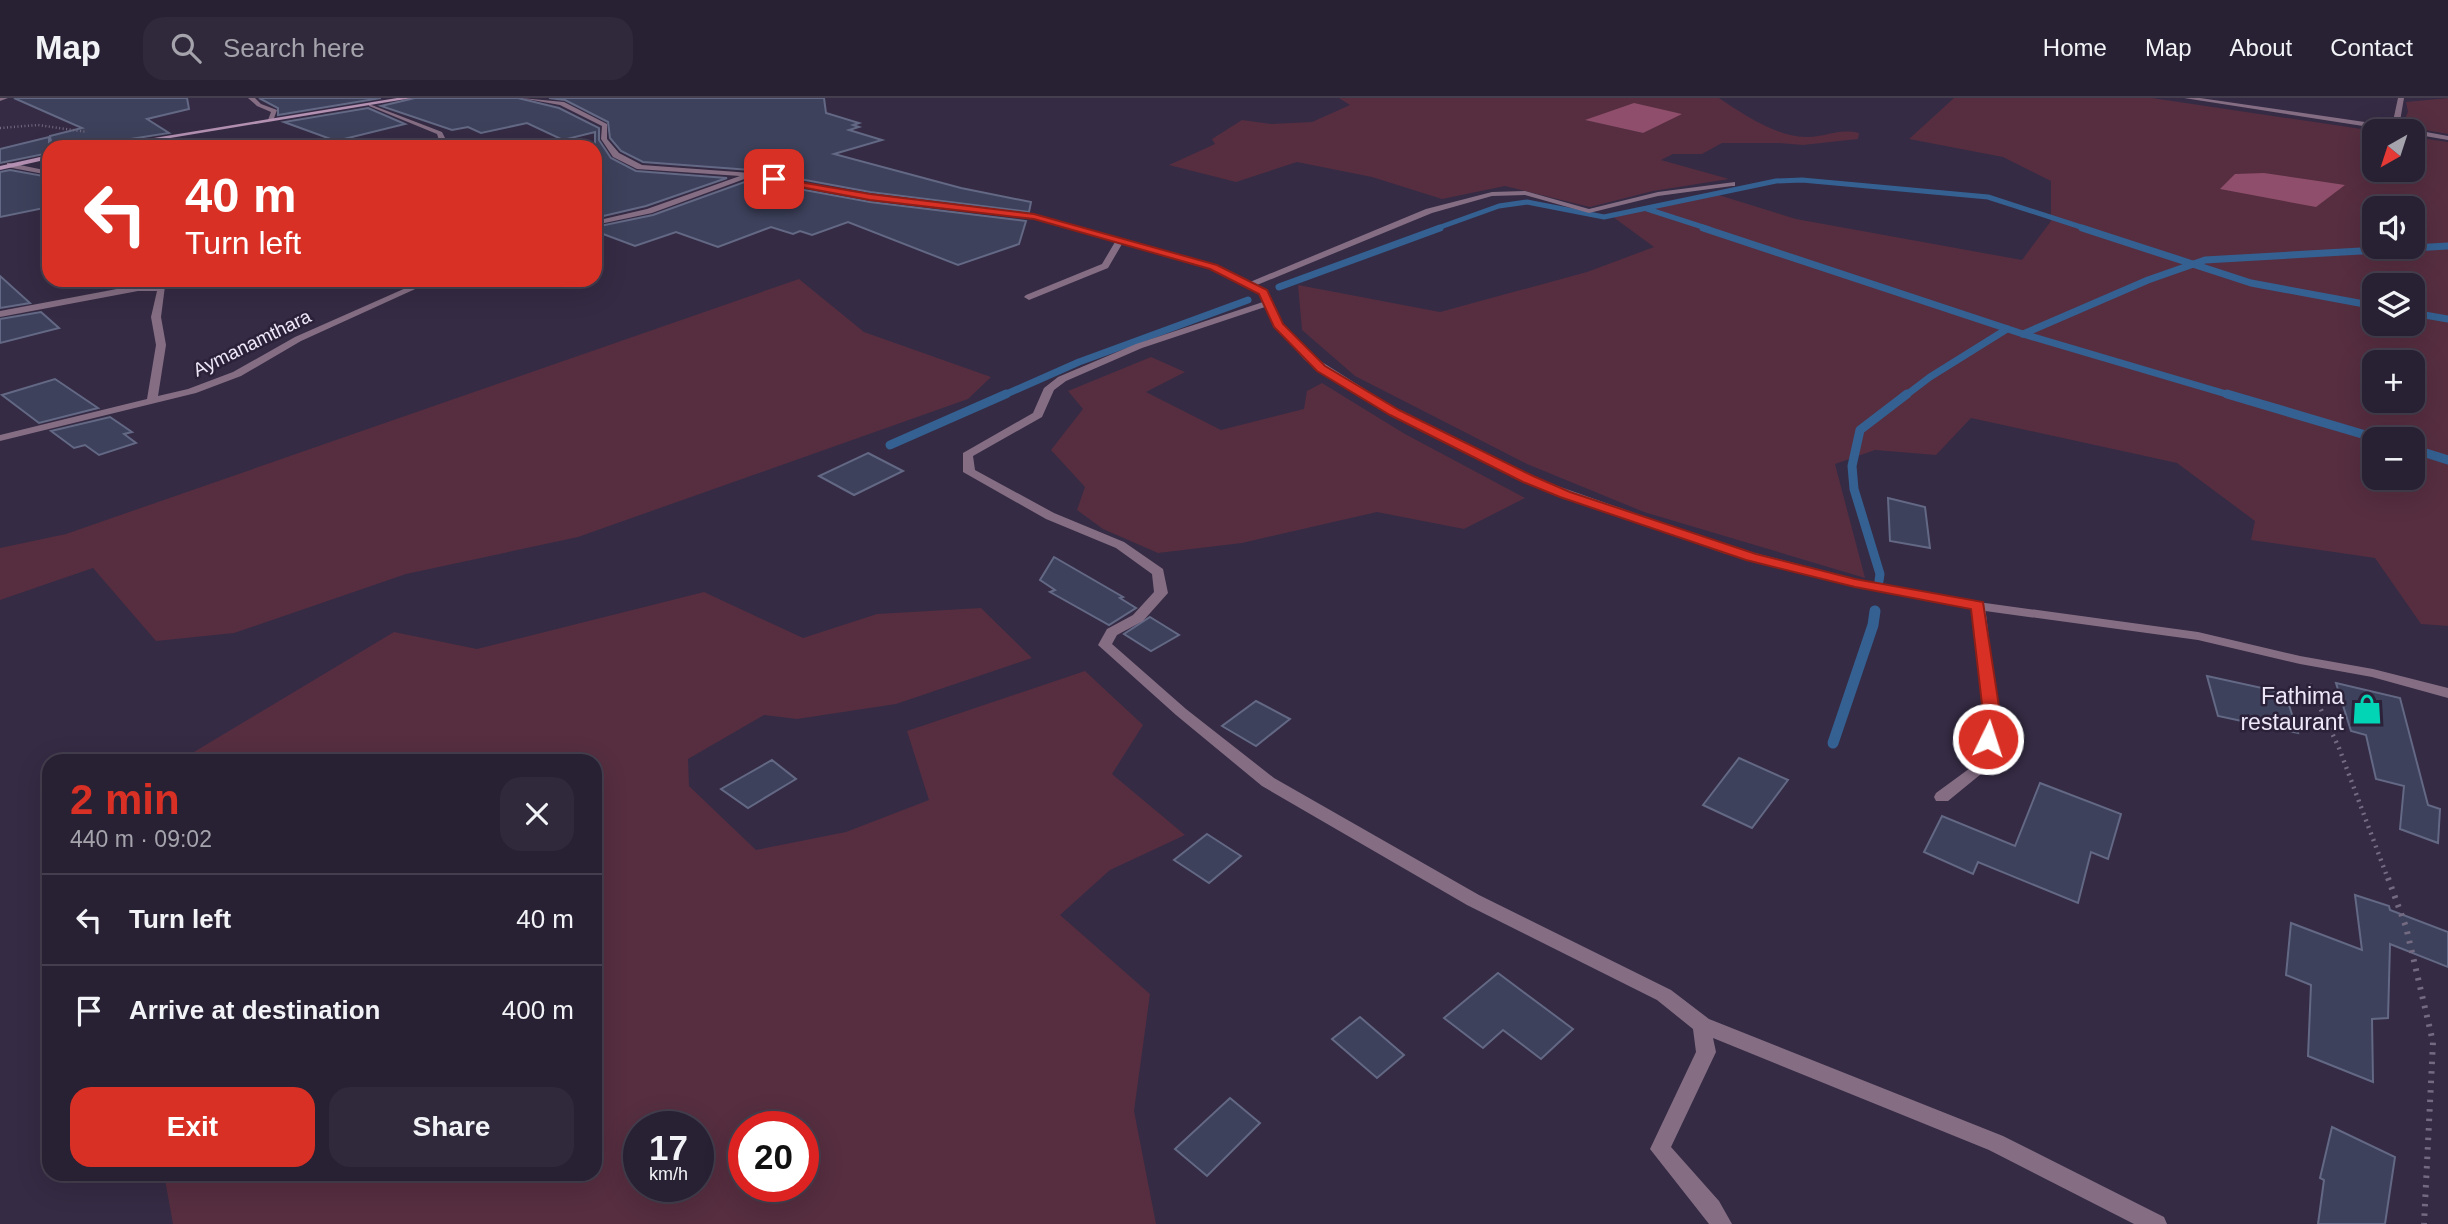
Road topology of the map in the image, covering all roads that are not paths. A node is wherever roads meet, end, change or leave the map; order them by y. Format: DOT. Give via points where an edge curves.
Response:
graph roads {
  1 [pos="251,98"];
  2 [pos="409,98"];
  3 [pos="524,98"];
  4 [pos="2187,98"];
  5 [pos="2401,98"];
  6 [pos="371,105"];
  7 [pos="2397,119"];
  8 [pos="271,120"];
  9 [pos="2362,124"];
  10 [pos="2426,134"];
  11 [pos="2448,138"];
  12 [pos="147,140"];
  13 [pos="443,140"];
  14 [pos="42,158"];
  15 [pos="10,165"];
  16 [pos="0,168"];
  17 [pos="42,172"];
  18 [pos="751,175"];
  19 [pos="1732,184"];
  20 [pos="602,221"];
  21 [pos="1120,240"];
  22 [pos="1250,285"];
  23 [pos="415,287"];
  24 [pos="1030,297"];
  25 [pos="1269,303"];
  26 [pos="0,314"];
  27 [pos="152,400"];
  28 [pos="0,438"];
  29 [pos="1978,606"];
  30 [pos="2448,693"];
  31 [pos="1942,797"];
  32 [pos="1702,1025"];
  33 [pos="1721,1224"];
  34 [pos="2156,1224"];
  1 -- 8 [label="street" via="275,111"];
  2 -- 6 [label="street"];
  3 -- 18 [label="street" via="562,103 605,125 604,139 616,155 640,167"];
  4 -- 9 [label="street"];
  5 -- 7 [label="street"];
  6 -- 8 [label="street"];
  6 -- 13 [label="street" via="440,133"];
  8 -- 12 [label="street"];
  10 -- 11 [label="street"];
  14 -- 15 [label="street"];
  15 -- 16 [label="street"];
  15 -- 17 [label="street"];
  18 -- 20 [label="street" via="649,211"];
  18 -- 21 [label="street" via="870,197 1034,217"];
  19 -- 22 [label="street" via="1658,194 1590,211 1525,193 1492,194 1429,211"];
  21 -- 22 [label="street" via="1213,267"];
  21 -- 24 [label="street" via="1105,266"];
  22 -- 25 [label="street" via="1263,292"];
  23 -- 27 [label="street, Aymanamthara" via="298,339 237,374"];
  25 -- 29 [label="street" via="1278,325 1321,369 1394,412 1528,479 1751,557"];
  25 -- 32 [label="street" via="1139,345 1062,379 1049,388 1038,415 967,455 969,472 1050,516 1120,545 1158,572 1161,593 1138,618 1112,632 1105,645 1268,782 1473,900 1664,995"];
  26 -- 27 [label="street" via="138,288 162,288 156,317 162,345"];
  27 -- 28 [label="street, Aymanamthara"];
  29 -- 30 [label="street" via="2198,636"];
  29 -- 31 [label="street" via="1991,713 1984,765"];
  32 -- 33 [label="street" via="1706,1052 1660,1149"];
  32 -- 34 [label="street" via="1996,1143"];
}
